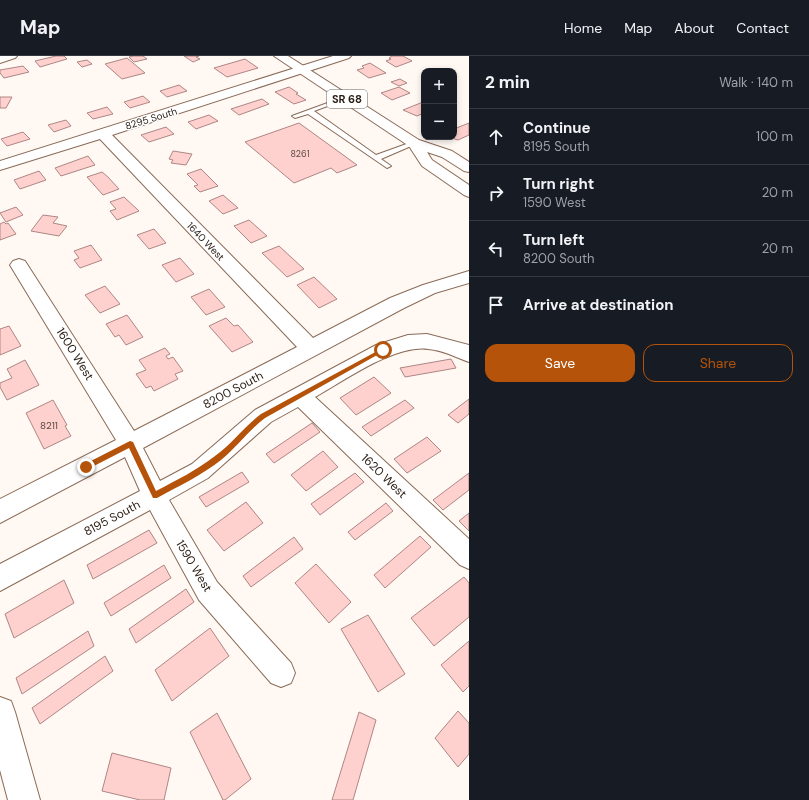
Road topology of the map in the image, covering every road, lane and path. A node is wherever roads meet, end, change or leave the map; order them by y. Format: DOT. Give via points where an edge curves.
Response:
graph roads {
  1 [pos="11,56"];
  2 [pos="280,56"];
  3 [pos="345,56"];
  4 [pos="0,59"];
  5 [pos="303,70"];
  6 [pos="346,98"];
  7 [pos="309,111"];
  8 [pos="295,116"];
  9 [pos="102,133"];
  10 [pos="414,143"];
  11 [pos="376,158"];
  12 [pos="0,166"];
  13 [pos="387,166"];
  14 [pos="469,168"];
  15 [pos="469,192"];
  16 [pos="19,265"];
  17 [pos="469,278"];
  18 [pos="311,349"];
  19 [pos="469,354"];
  20 [pos="299,395"];
  21 [pos="130,444"];
  22 [pos="155,496"];
  23 [pos="0,512"];
  24 [pos="469,556"];
  25 [pos="0,578"];
  26 [pos="281,673"];
  27 [pos="0,712"];
  28 [pos="24,800"];
  1 -- 4 [label="street"];
  2 -- 5 [label="street, SR 68"];
  3 -- 5 [label="street, 8295 South"];
  5 -- 6 [label="street, SR 68"];
  5 -- 9 [label="street, 8295 South"];
  6 -- 7 [label="lane"];
  6 -- 10 [label="street, SR 68"];
  7 -- 8 [label="lane"];
  7 -- 11 [label="lane"];
  9 -- 12 [label="street, 8295 South"];
  9 -- 18 [label="street, 1640 West"];
  10 -- 11 [label="lane"];
  10 -- 14 [label="street, SR 68" via="447,154"];
  10 -- 15 [label="street, SR 68" via="427,163"];
  11 -- 13 [label="lane"];
  16 -- 21 [label="street, 1600 West"];
  17 -- 18 [label="street, 8200 South" via="422,291"];
  18 -- 21 [label="street, 8200 South"];
  19 -- 20 [label="street, 8195 South" via="457,348 428,341 408,342 383,350"];
  20 -- 22 [label="street, 8195 South" via="263,416 200,471"];
  20 -- 24 [label="street, 1620 West"];
  21 -- 22 [label="street, 1590 West"];
  21 -- 23 [label="street, 8200 South"];
  22 -- 25 [label="street, 8195 South"];
  22 -- 26 [label="street, 1590 West" via="208,591"];
  27 -- 28 [label="street"];
}
